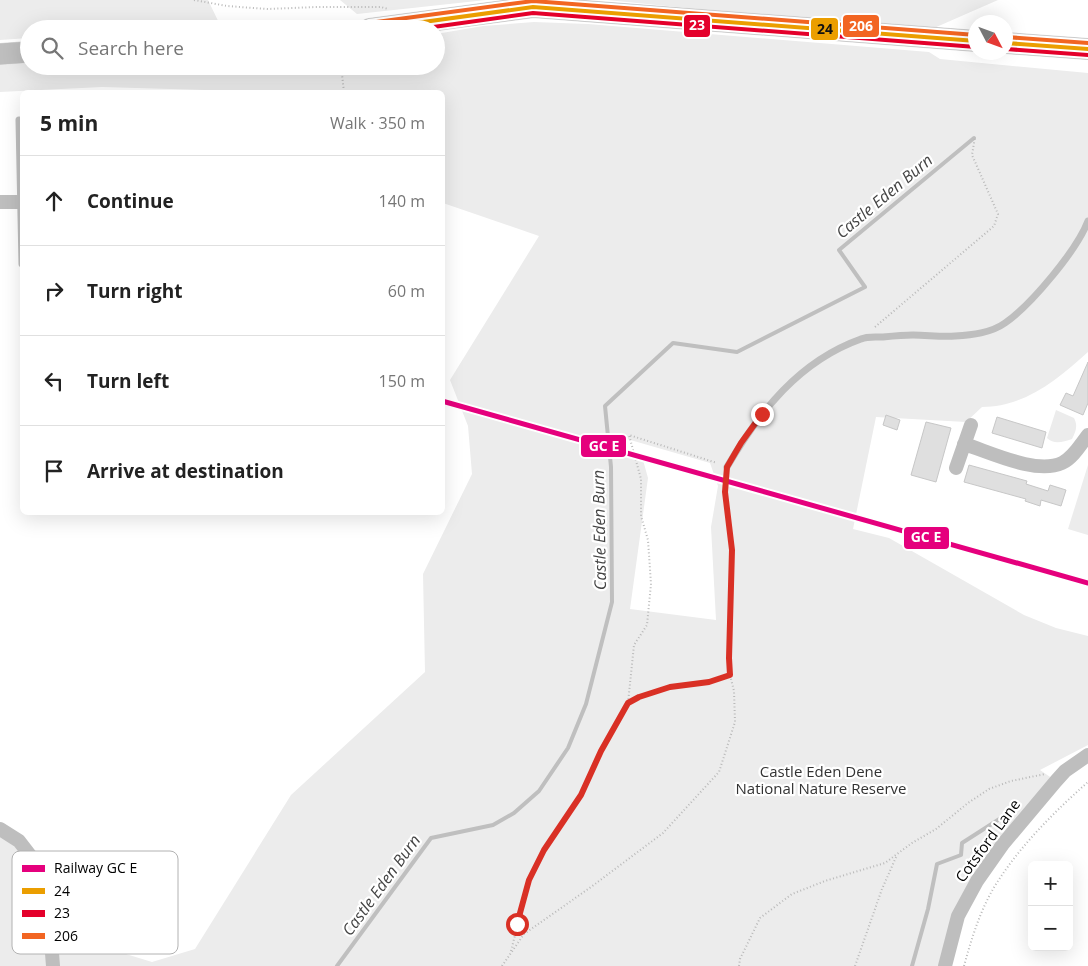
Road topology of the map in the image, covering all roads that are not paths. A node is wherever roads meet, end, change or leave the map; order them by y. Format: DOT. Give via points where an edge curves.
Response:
graph roads {
  1 [pos="435,20"];
  2 [pos="968,39"];
  3 [pos="1013,44"];
  4 [pos="1088,49"];
  5 [pos="20,53"];
  6 [pos="0,54"];
  7 [pos="19,120"];
  8 [pos="20,147"];
  9 [pos="0,202"];
  10 [pos="20,202"];
  11 [pos="1088,221"];
  12 [pos="971,425"];
  13 [pos="1088,435"];
  14 [pos="964,444"];
  15 [pos="727,467"];
  16 [pos="956,468"];
  17 [pos="1088,755"];
  18 [pos="0,829"];
  19 [pos="27,851"];
  20 [pos="945,966"];
  1 -- 2 [label="main road" via="533,6"];
  3 -- 4 [label="main road"];
  5 -- 6 [label="main road"];
  7 -- 8 [label="lane"];
  9 -- 10 [label="street"];
  11 -- 15 [label="lane" via="1067,258 1005,324 985,333 862,338 822,357 793,378 762,414"];
  12 -- 14 [label="street"];
  13 -- 14 [label="street" via="1062,463 1038,467"];
  14 -- 16 [label="street"];
  17 -- 20 [label="street, Cotsford Lane" via="1065,771 1003,844 977,881 958,916"];
  18 -- 19 [label="street" via="19,840"];
}
